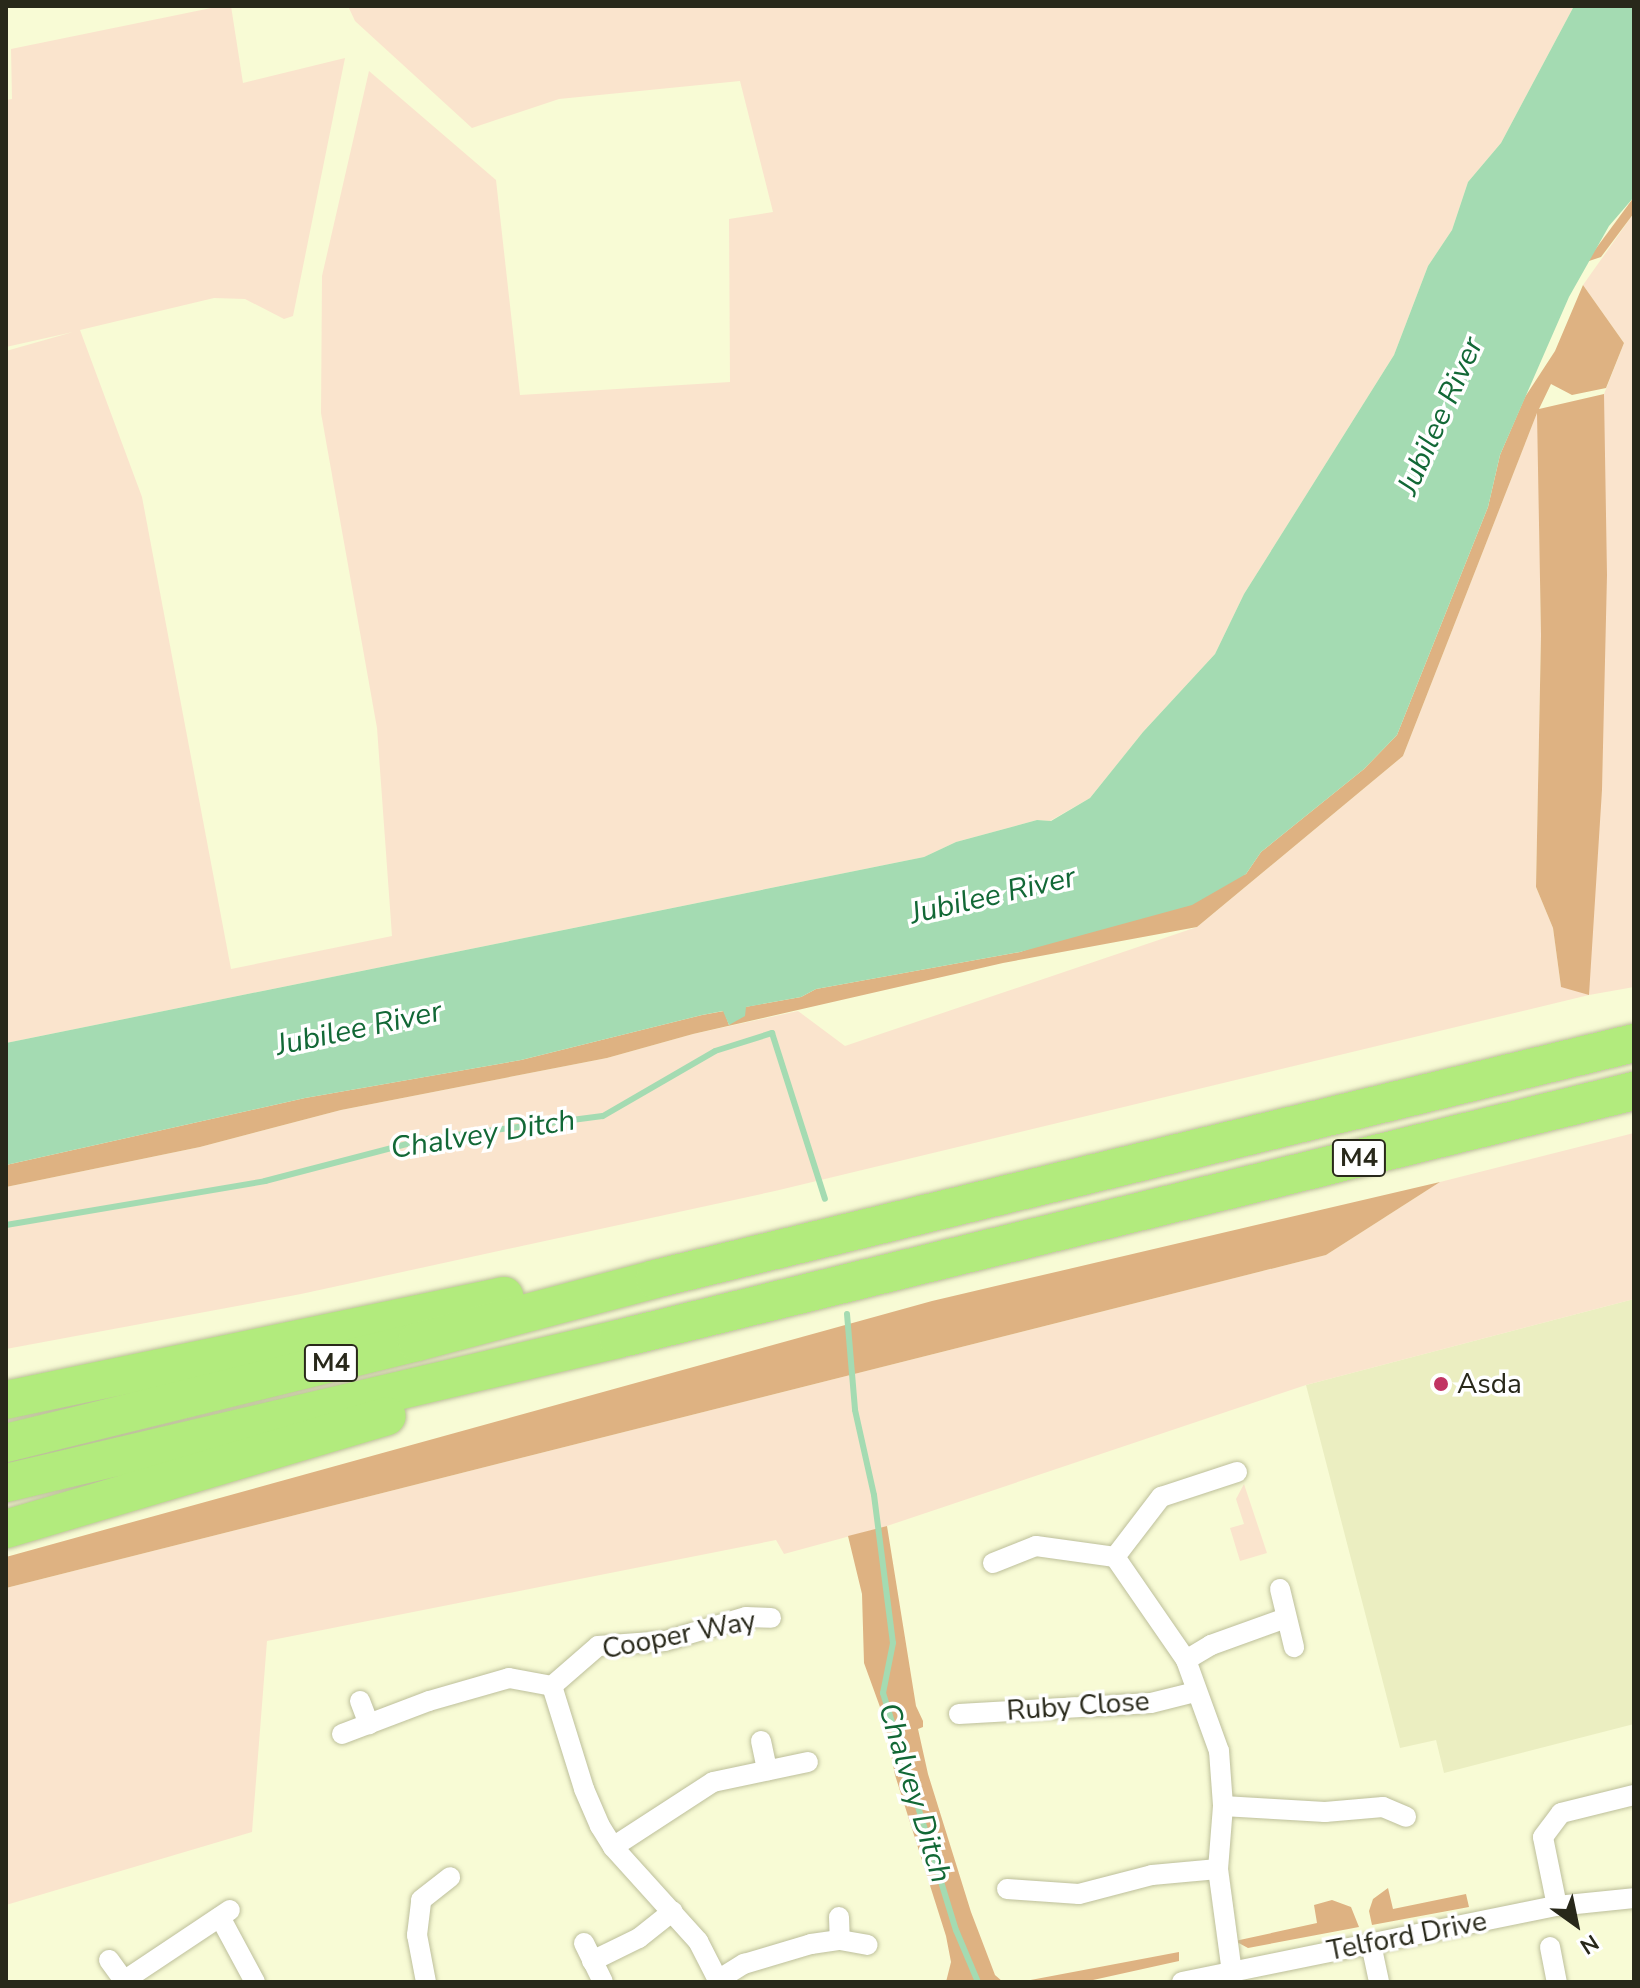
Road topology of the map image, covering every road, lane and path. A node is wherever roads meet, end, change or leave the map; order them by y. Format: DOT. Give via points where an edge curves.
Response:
graph roads {
  1 [pos="1634,1043"];
  2 [pos="1634,1091"];
  3 [pos="655,1279"];
  4 [pos="618,1339"];
  5 [pos="6,1400"];
  6 [pos="6,1443"];
  7 [pos="1237,1472"];
  8 [pos="6,1483"];
  9 [pos="6,1529"];
  10 [pos="1115,1557"];
  11 [pos="993,1563"];
  12 [pos="1280,1589"];
  13 [pos="771,1618"];
  14 [pos="1286,1618"];
  15 [pos="1294,1647"];
  16 [pos="1186,1660"];
  17 [pos="552,1686"];
  18 [pos="1195,1692"];
  19 [pos="360,1701"];
  20 [pos="959,1714"];
  21 [pos="369,1724"];
  22 [pos="342,1734"];
  23 [pos="761,1741"];
  24 [pos="808,1762"];
  25 [pos="767,1770"];
  26 [pos="1634,1795"];
  27 [pos="1223,1806"];
  28 [pos="1406,1817"];
  29 [pos="613,1847"];
  30 [pos="1218,1869"];
  31 [pos="450,1877"];
  32 [pos="1007,1889"];
  33 [pos="1634,1898"];
  34 [pos="1557,1906"];
  35 [pos="673,1911"];
  36 [pos="839,1917"];
  37 [pos="840,1940"];
  38 [pos="1371,1944"];
  39 [pos="868,1945"];
  40 [pos="1550,1947"];
  41 [pos="109,1960"];
  42 [pos="1232,1972"];
  43 [pos="125,1981"];
  44 [pos="719,1981"];
  45 [pos="255,1982"];
  46 [pos="426,1982"];
  47 [pos="603,1982"];
  48 [pos="1182,1982"];
  49 [pos="1379,1982"];
  50 [pos="1557,1982"];
  1 -- 3 [label="highway, M4"];
  2 -- 4 [label="highway, M4"];
  3 -- 5 [label="highway, M4" via="485,1298"];
  3 -- 6 [label="highway, M4"];
  4 -- 8 [label="highway, M4"];
  4 -- 9 [label="highway, M4" via="373,1421"];
  7 -- 10 [label="street" via="1161,1497"];
  10 -- 11 [label="street" via="1036,1546"];
  10 -- 16 [label="street"];
  12 -- 14 [label="street"];
  13 -- 17 [label="street, Cooper Way" via="746,1617 665,1641 598,1646"];
  14 -- 15 [label="street"];
  14 -- 16 [label="street" via="1211,1645"];
  16 -- 18 [label="street"];
  17 -- 21 [label="street" via="509,1678"];
  17 -- 29 [label="street" via="584,1789"];
  18 -- 20 [label="street, Ruby Close" via="1151,1703"];
  18 -- 27 [label="street" via="1219,1751"];
  19 -- 21 [label="street"];
  21 -- 22 [label="street"];
  23 -- 25 [label="street"];
  24 -- 25 [label="street"];
  25 -- 29 [label="street" via="713,1782"];
  26 -- 34 [label="street" via="1561,1813 1543,1837"];
  27 -- 28 [label="street" via="1325,1812 1383,1807"];
  27 -- 30 [label="street"];
  29 -- 35 [label="street"];
  30 -- 32 [label="street" via="1152,1875 1079,1894"];
  30 -- 42 [label="street"];
  31 -- 46 [label="street" via="421,1900 417,1935"];
  33 -- 34 [label="street, Telford Drive"];
  34 -- 38 [label="street, Telford Drive"];
  35 -- 44 [label="street" via="698,1941"];
  35 -- 47 [label="street" via="639,1938 588,1952"];
  36 -- 37 [label="street"];
  37 -- 39 [label="street"];
  37 -- 44 [label="street" via="744,1964"];
  38 -- 42 [label="street, Telford Drive"];
  38 -- 49 [label="street"];
  40 -- 50 [label="street"];
  41 -- 43 [label="street"];
  42 -- 48 [label="street, Telford Drive"];
  43 -- 45 [label="street" via="225,1914"];
}
